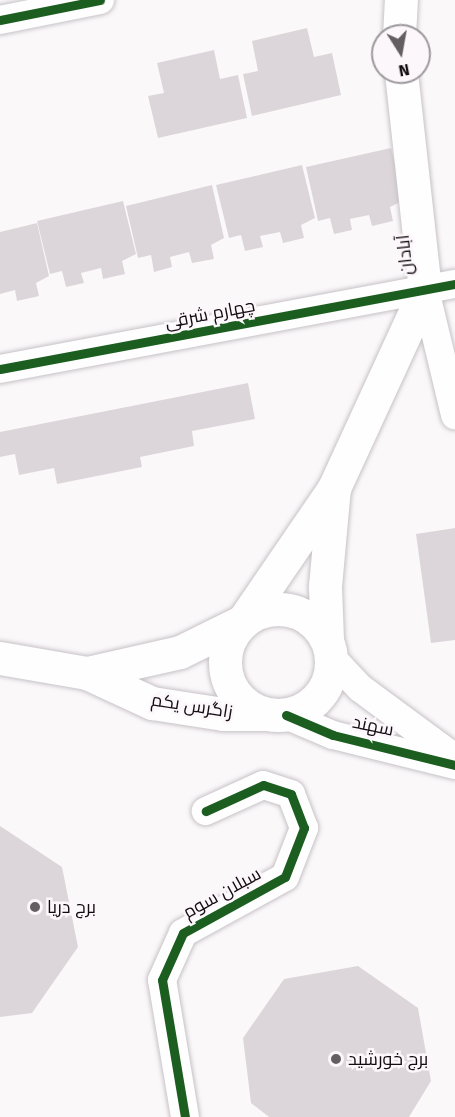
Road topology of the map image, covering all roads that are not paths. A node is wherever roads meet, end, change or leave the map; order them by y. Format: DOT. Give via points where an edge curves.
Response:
graph roads {
  1 [pos="100,0"];
  2 [pos="401,0"];
  3 [pos="0,20"];
  4 [pos="400,24"];
  5 [pos="403,84"];
  6 [pos="440,287"];
  7 [pos="0,369"];
  8 [pos="455,415"];
  9 [pos="334,488"];
  10 [pos="243,621"];
  11 [pos="329,649"];
  12 [pos="0,658"];
  13 [pos="87,674"];
  14 [pos="276,715"];
  15 [pos="455,758"];
  16 [pos="455,765"];
  17 [pos="206,811"];
  18 [pos="184,1117"];
  1 -- 3 [label="street"];
  2 -- 4 [label="main road"];
  5 -- 6 [label="main road, آبادان"];
  6 -- 7 [label="street, چهارم شرقی"];
  6 -- 8 [label="street, آبادان"];
  6 -- 9 [label="main road, آبادان"];
  9 -- 10 [label="main road, آبادان"];
  9 -- 11 [label="main road, آبادان" via="325,586"];
  10 -- 11 [label="main road" via="280,608 308,618"];
  10 -- 13 [label="main road, زاگرس یکم" via="180,652"];
  10 -- 14 [label="main road" via="230,636 225,674 248,706"];
  11 -- 14 [label="main road" via="320,695"];
  11 -- 15 [label="street, سهند" via="360,688"];
  12 -- 13 [label="main road, زاگرس یکم"];
  13 -- 14 [label="main road, زاگرس یکم" via="152,703 223,714"];
  14 -- 16 [label="street, سهند" via="333,735"];
  17 -- 18 [label="street, سبلان سوم" via="263,785 291,794 304,828 285,877 183,933 162,980"];
}
